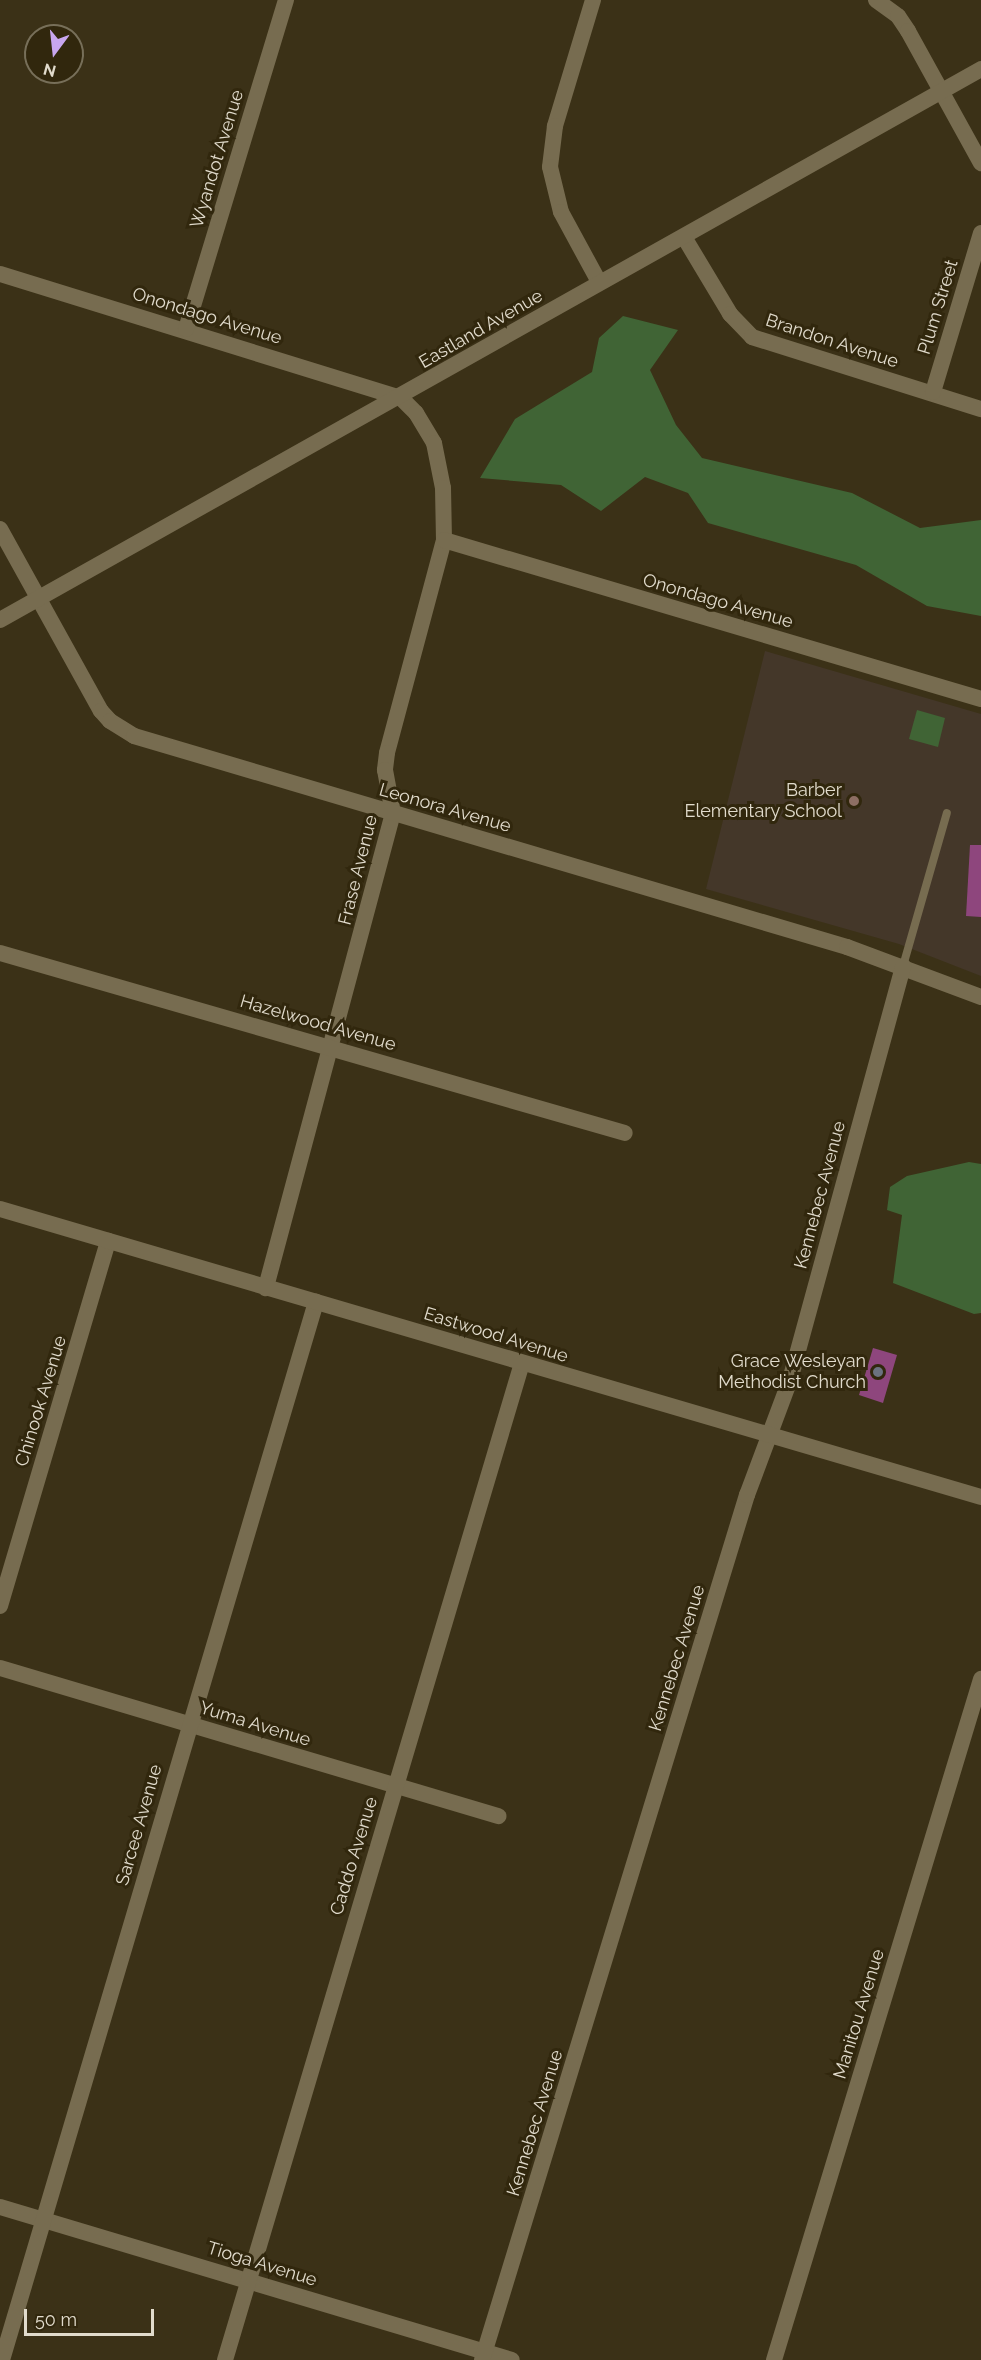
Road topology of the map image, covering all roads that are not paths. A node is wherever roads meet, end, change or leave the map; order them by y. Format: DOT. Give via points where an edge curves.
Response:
graph roads {
  1 [pos="286,0"];
  2 [pos="593,0"];
  3 [pos="876,0"];
  4 [pos="981,69"];
  5 [pos="943,90"];
  6 [pos="981,163"];
  7 [pos="981,233"];
  8 [pos="684,237"];
  9 [pos="1,279"];
  10 [pos="599,282"];
  11 [pos="186,329"];
  12 [pos="933,392"];
  13 [pos="401,398"];
  14 [pos="981,409"];
  15 [pos="0,529"];
  16 [pos="444,540"];
  17 [pos="40,598"];
  18 [pos="0,620"];
  19 [pos="981,699"];
  20 [pos="393,813"];
  21 [pos="947,813"];
  22 [pos="0,953"];
  23 [pos="903,966"];
  24 [pos="981,997"];
  25 [pos="331,1047"];
  26 [pos="625,1134"];
  27 [pos="0,1209"];
  28 [pos="108,1241"];
  29 [pos="266,1288"];
  30 [pos="316,1302"];
  31 [pos="522,1363"];
  32 [pos="769,1436"];
  33 [pos="981,1497"];
  34 [pos="0,1606"];
  35 [pos="0,1668"];
  36 [pos="981,1678"];
  37 [pos="189,1724"];
  38 [pos="396,1786"];
  39 [pos="498,1816"];
  40 [pos="0,2207"];
  41 [pos="44,2220"];
  42 [pos="250,2281"];
  43 [pos="483,2356"];
  44 [pos="2,2360"];
  45 [pos="225,2360"];
  46 [pos="512,2360"];
  47 [pos="774,2360"];
  1 -- 11 [label="street, Wyandot Avenue"];
  2 -- 10 [label="street" via="555,126 550,167 561,212"];
  3 -- 5 [label="street" via="898,16"];
  4 -- 5 [label="street, Eastland Avenue"];
  5 -- 6 [label="street"];
  5 -- 8 [label="street, Eastland Avenue"];
  7 -- 12 [label="street, Plum Street"];
  8 -- 10 [label="street, Eastland Avenue"];
  8 -- 12 [label="street, Brandon Avenue" via="730,314 752,336"];
  9 -- 11 [label="street, Onondago Avenue"];
  10 -- 13 [label="street, Eastland Avenue"];
  11 -- 13 [label="street, Onondago Avenue"];
  12 -- 14 [label="street, Brandon Avenue"];
  13 -- 16 [label="street, Frase Avenue" via="416,413 434,443 443,488"];
  13 -- 17 [label="street, Eastland Avenue"];
  15 -- 17 [label="street, Leonora Avenue"];
  16 -- 19 [label="street, Onondago Avenue"];
  16 -- 20 [label="street, Frase Avenue" via="387,753 385,770"];
  17 -- 18 [label="street, Eastland Avenue"];
  17 -- 20 [label="street, Leonora Avenue" via="101,711 122,730"];
  20 -- 23 [label="street, Leonora Avenue"];
  20 -- 25 [label="street, Frase Avenue"];
  21 -- 23 [label="lane"];
  22 -- 25 [label="street, Hazelwood Avenue"];
  23 -- 24 [label="street, Leonora Avenue"];
  23 -- 32 [label="street, Kennebec Avenue" via="790,1380"];
  25 -- 26 [label="street, Hazelwood Avenue"];
  25 -- 29 [label="street, Frase Avenue"];
  27 -- 28 [label="street, Eastwood Avenue"];
  28 -- 29 [label="street, Eastwood Avenue"];
  28 -- 34 [label="street, Chinook Avenue"];
  29 -- 30 [label="street, Eastwood Avenue"];
  30 -- 31 [label="street, Eastwood Avenue"];
  30 -- 37 [label="street, Sarcee Avenue"];
  31 -- 32 [label="street, Eastwood Avenue"];
  31 -- 38 [label="street, Caddo Avenue"];
  32 -- 33 [label="street, Eastwood Avenue"];
  32 -- 43 [label="street, Kennebec Avenue" via="747,1495"];
  35 -- 37 [label="street, Yuma Avenue"];
  36 -- 47 [label="street, Manitou Avenue"];
  37 -- 38 [label="street, Yuma Avenue"];
  37 -- 41 [label="street, Sarcee Avenue"];
  38 -- 39 [label="street, Yuma Avenue"];
  38 -- 42 [label="street, Caddo Avenue"];
  40 -- 41 [label="street, Tioga Avenue"];
  41 -- 42 [label="street, Tioga Avenue"];
  41 -- 44 [label="street, Sarcee Avenue"];
  42 -- 43 [label="street, Tioga Avenue"];
  42 -- 45 [label="street, Caddo Avenue"];
  43 -- 46 [label="street, Tioga Avenue"];
}
